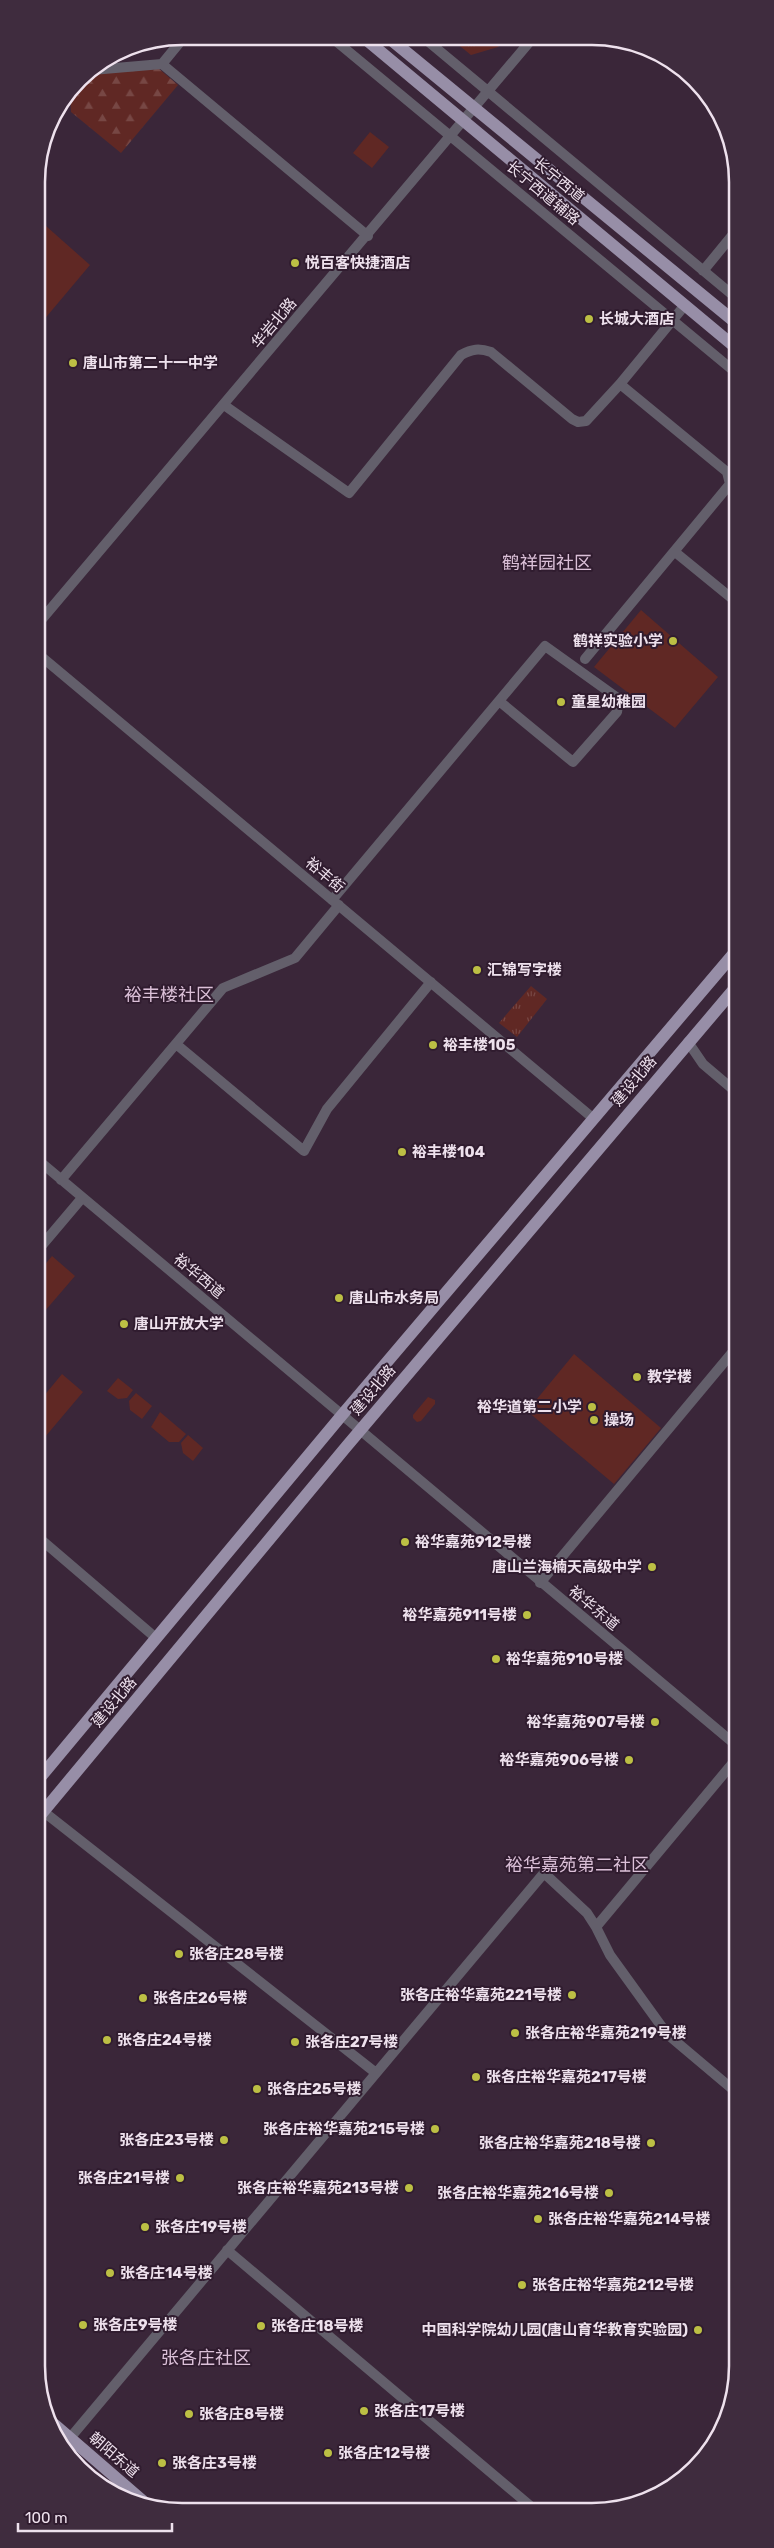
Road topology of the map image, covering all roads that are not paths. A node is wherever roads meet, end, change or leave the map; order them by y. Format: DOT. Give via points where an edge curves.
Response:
graph roads {
  1 [pos="177,45"];
  2 [pos="341,45"];
  3 [pos="373,45"];
  4 [pos="397,45"];
  5 [pos="432,45"];
  6 [pos="526,45"];
  7 [pos="162,64"];
  8 [pos="105,69"];
  9 [pos="489,92"];
  10 [pos="475,109"];
  11 [pos="464,122"];
  12 [pos="451,137"];
  13 [pos="368,236"];
  14 [pos="729,239"];
  15 [pos="703,271"];
  16 [pos="729,293"];
  17 [pos="685,306"];
  18 [pos="729,317"];
  19 [pos="673,320"];
  20 [pos="729,342"];
  21 [pos="729,367"];
  22 [pos="620,384"];
  23 [pos="224,405"];
  24 [pos="729,480"];
  25 [pos="729,485"];
  26 [pos="675,552"];
  27 [pos="729,595"];
  28 [pos="45,616"];
  29 [pos="45,660"];
  30 [pos="585,660"];
  31 [pos="498,701"];
  32 [pos="335,902"];
  33 [pos="729,959"];
  34 [pos="431,982"];
  35 [pos="729,995"];
  36 [pos="688,1042"];
  37 [pos="176,1044"];
  38 [pos="729,1086"];
  39 [pos="594,1119"];
  40 [pos="45,1166"];
  41 [pos="62,1180"];
  42 [pos="82,1198"];
  43 [pos="45,1242"];
  44 [pos="729,1356"];
  45 [pos="342,1415"];
  46 [pos="360,1431"];
  47 [pos="45,1543"];
  48 [pos="540,1583"];
  49 [pos="156,1638"];
  50 [pos="729,1739"];
  51 [pos="729,1768"];
  52 [pos="45,1772"];
  53 [pos="45,1810"];
  54 [pos="45,1818"];
  55 [pos="596,1927"];
  56 [pos="376,2074"];
  57 [pos="729,2086"];
  58 [pos="227,2250"];
  59 [pos="60,2429"];
  60 [pos="70,2438"];
  61 [pos="136,2495"];
  62 [pos="527,2503"];
  1 -- 7 [label="street"];
  2 -- 12 [label="street, 长宁西道辅路"];
  3 -- 11 [label="main road, 长宁西道"];
  4 -- 10 [label="main road, 长宁西道"];
  5 -- 9 [label="street"];
  6 -- 9 [label="street, 华岩北路"];
  7 -- 8 [label="street"];
  7 -- 13 [label="street"];
  9 -- 10 [label="street, 华岩北路"];
  9 -- 15 [label="street"];
  10 -- 11 [label="street, 华岩北路"];
  10 -- 18 [label="main road, 长宁西道"];
  11 -- 12 [label="street, 华岩北路"];
  11 -- 17 [label="main road, 长宁西道"];
  12 -- 13 [label="street, 华岩北路"];
  12 -- 19 [label="street, 长宁西道辅路"];
  13 -- 23 [label="street, 华岩北路"];
  14 -- 15 [label="street"];
  15 -- 16 [label="street"];
  17 -- 19 [label="street"];
  17 -- 20 [label="main road, 长宁西道"];
  19 -- 21 [label="street, 长宁西道辅路"];
  19 -- 22 [label="street"];
  22 -- 23 [label="street" via="592,417 578,422 491,352 471,350 461,355 349,492"];
  22 -- 24 [label="street" via="727,472"];
  23 -- 28 [label="street, 华岩北路"];
  25 -- 26 [label="street"];
  26 -- 27 [label="street"];
  26 -- 30 [label="street"];
  29 -- 32 [label="street, 裕丰街"];
  31 -- 31 [label="street" via="572,762 617,712 619,699 545,646"];
  31 -- 32 [label="street"];
  32 -- 34 [label="street, 裕丰街"];
  32 -- 37 [label="street" via="295,958 223,988"];
  33 -- 39 [label="main road, 建设北路"];
  34 -- 37 [label="street" via="327,1109 304,1151"];
  34 -- 39 [label="street, 裕丰街"];
  35 -- 36 [label="main road, 建设北路"];
  36 -- 38 [label="street" via="704,1064"];
  36 -- 46 [label="main road, 建设北路"];
  37 -- 41 [label="street"];
  39 -- 45 [label="main road, 建设北路"];
  40 -- 41 [label="street, 裕华西道"];
  41 -- 42 [label="street, 裕华西道"];
  42 -- 43 [label="street"];
  42 -- 45 [label="street, 裕华西道"];
  44 -- 48 [label="street"];
  45 -- 46 [label="street, 裕华东道"];
  45 -- 49 [label="main road, 建设北路"];
  46 -- 48 [label="street, 裕华东道"];
  46 -- 53 [label="main road, 建设北路"];
  47 -- 49 [label="street"];
  48 -- 50 [label="street, 裕华东道"];
  49 -- 52 [label="main road, 建设北路"];
  51 -- 55 [label="street"];
  54 -- 56 [label="street"];
  55 -- 56 [label="street" via="587,1913 544,1872"];
  55 -- 57 [label="street" via="618,1968 666,2034"];
  56 -- 58 [label="street"];
  58 -- 60 [label="street"];
  58 -- 62 [label="street"];
  59 -- 60 [label="main road, 朝阳东道"];
  60 -- 61 [label="main road, 朝阳东道"];
}
